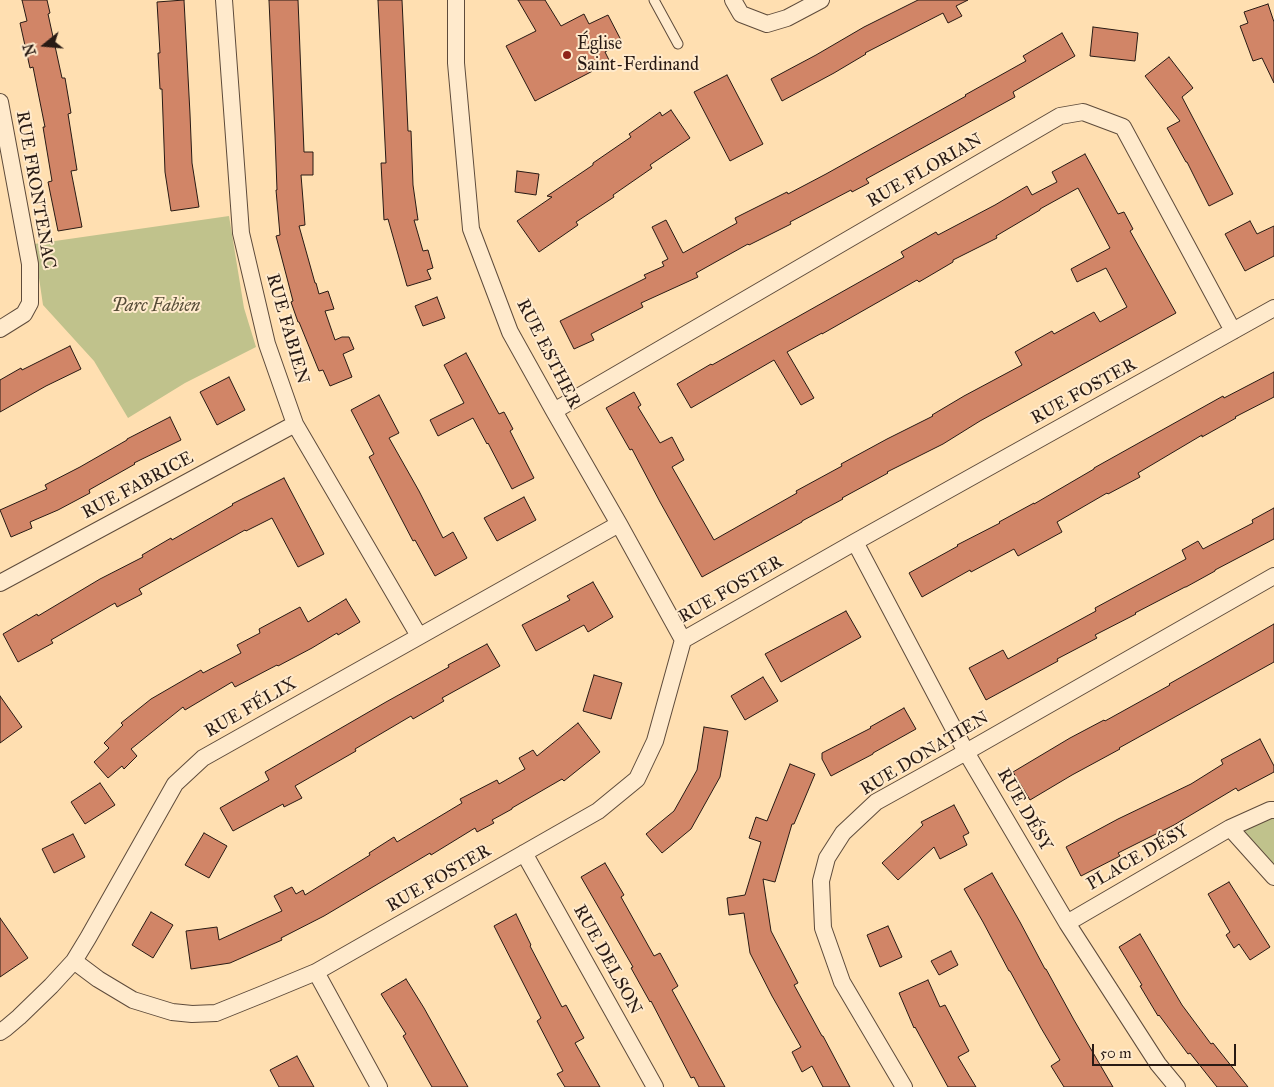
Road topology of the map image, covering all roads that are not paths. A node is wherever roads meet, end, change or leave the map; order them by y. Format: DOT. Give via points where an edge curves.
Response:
graph roads {
  1 [pos="224,0"];
  2 [pos="456,0"];
  3 [pos="654,0"];
  4 [pos="733,0"];
  5 [pos="821,0"];
  6 [pos="678,44"];
  7 [pos="0,102"];
  8 [pos="1274,308"];
  9 [pos="0,329"];
  10 [pos="1233,331"];
  11 [pos="554,412"];
  12 [pos="295,424"];
  13 [pos="620,524"];
  14 [pos="855,542"];
  15 [pos="1274,576"];
  16 [pos="0,583"];
  17 [pos="419,636"];
  18 [pos="683,640"];
  19 [pos="966,752"];
  20 [pos="1274,810"];
  21 [pos="1230,828"];
  22 [pos="524,854"];
  23 [pos="1274,877"];
  24 [pos="1067,923"];
  25 [pos="74,961"];
  26 [pos="316,972"];
  27 [pos="0,1032"];
  28 [pos="379,1087"];
  29 [pos="655,1087"];
  30 [pos="904,1087"];
  31 [pos="1177,1087"];
  1 -- 12 [label="street, RUE FABIEN" via="241,233 267,344"];
  2 -- 11 [label="street, RUE ESTHER" via="456,63 471,229 510,332"];
  3 -- 6 [label="lane"];
  4 -- 5 [label="street" via="741,14 767,24 787,18"];
  7 -- 9 [label="street, RUE FRONTENAC" via="30,264 30,303 24,314"];
  8 -- 10 [label="street, RUE FOSTER"];
  10 -- 11 [label="street, RUE FLORIAN" via="1123,127 1083,112 1060,116"];
  10 -- 14 [label="street, RUE FOSTER"];
  11 -- 13 [label="street, RUE ESTHER"];
  12 -- 16 [label="street, RUE FABRICE"];
  12 -- 17 [label="street, RUE FABIEN"];
  13 -- 17 [label="street, RUE FÉLIX"];
  13 -- 18 [label="street, RUE ESTHER"];
  14 -- 18 [label="street, RUE FOSTER"];
  14 -- 19 [label="street, RUE DÉSY"];
  15 -- 19 [label="street, RUE DONATIEN"];
  17 -- 25 [label="street, RUE FÉLIX" via="203,758 175,784"];
  18 -- 22 [label="street, RUE FOSTER" via="655,741 637,779 598,811"];
  19 -- 24 [label="street, RUE DÉSY"];
  19 -- 30 [label="street, RUE DONATIEN" via="876,802 843,832 827,858 821,881 823,928 842,982"];
  20 -- 21 [label="street, PLACE DÉSY"];
  21 -- 23 [label="street"];
  21 -- 24 [label="street, PLACE DÉSY"];
  22 -- 26 [label="street, RUE FOSTER"];
  22 -- 29 [label="street, RUE DELSON"];
  24 -- 31 [label="street, RUE DÉSY" via="1158,1064"];
  25 -- 26 [label="street, RUE FOSTER" via="98,980 133,1000 172,1012 192,1014 216,1013"];
  25 -- 27 [label="street, RUE FÉLIX" via="33,1004"];
  26 -- 28 [label="street"];
}
